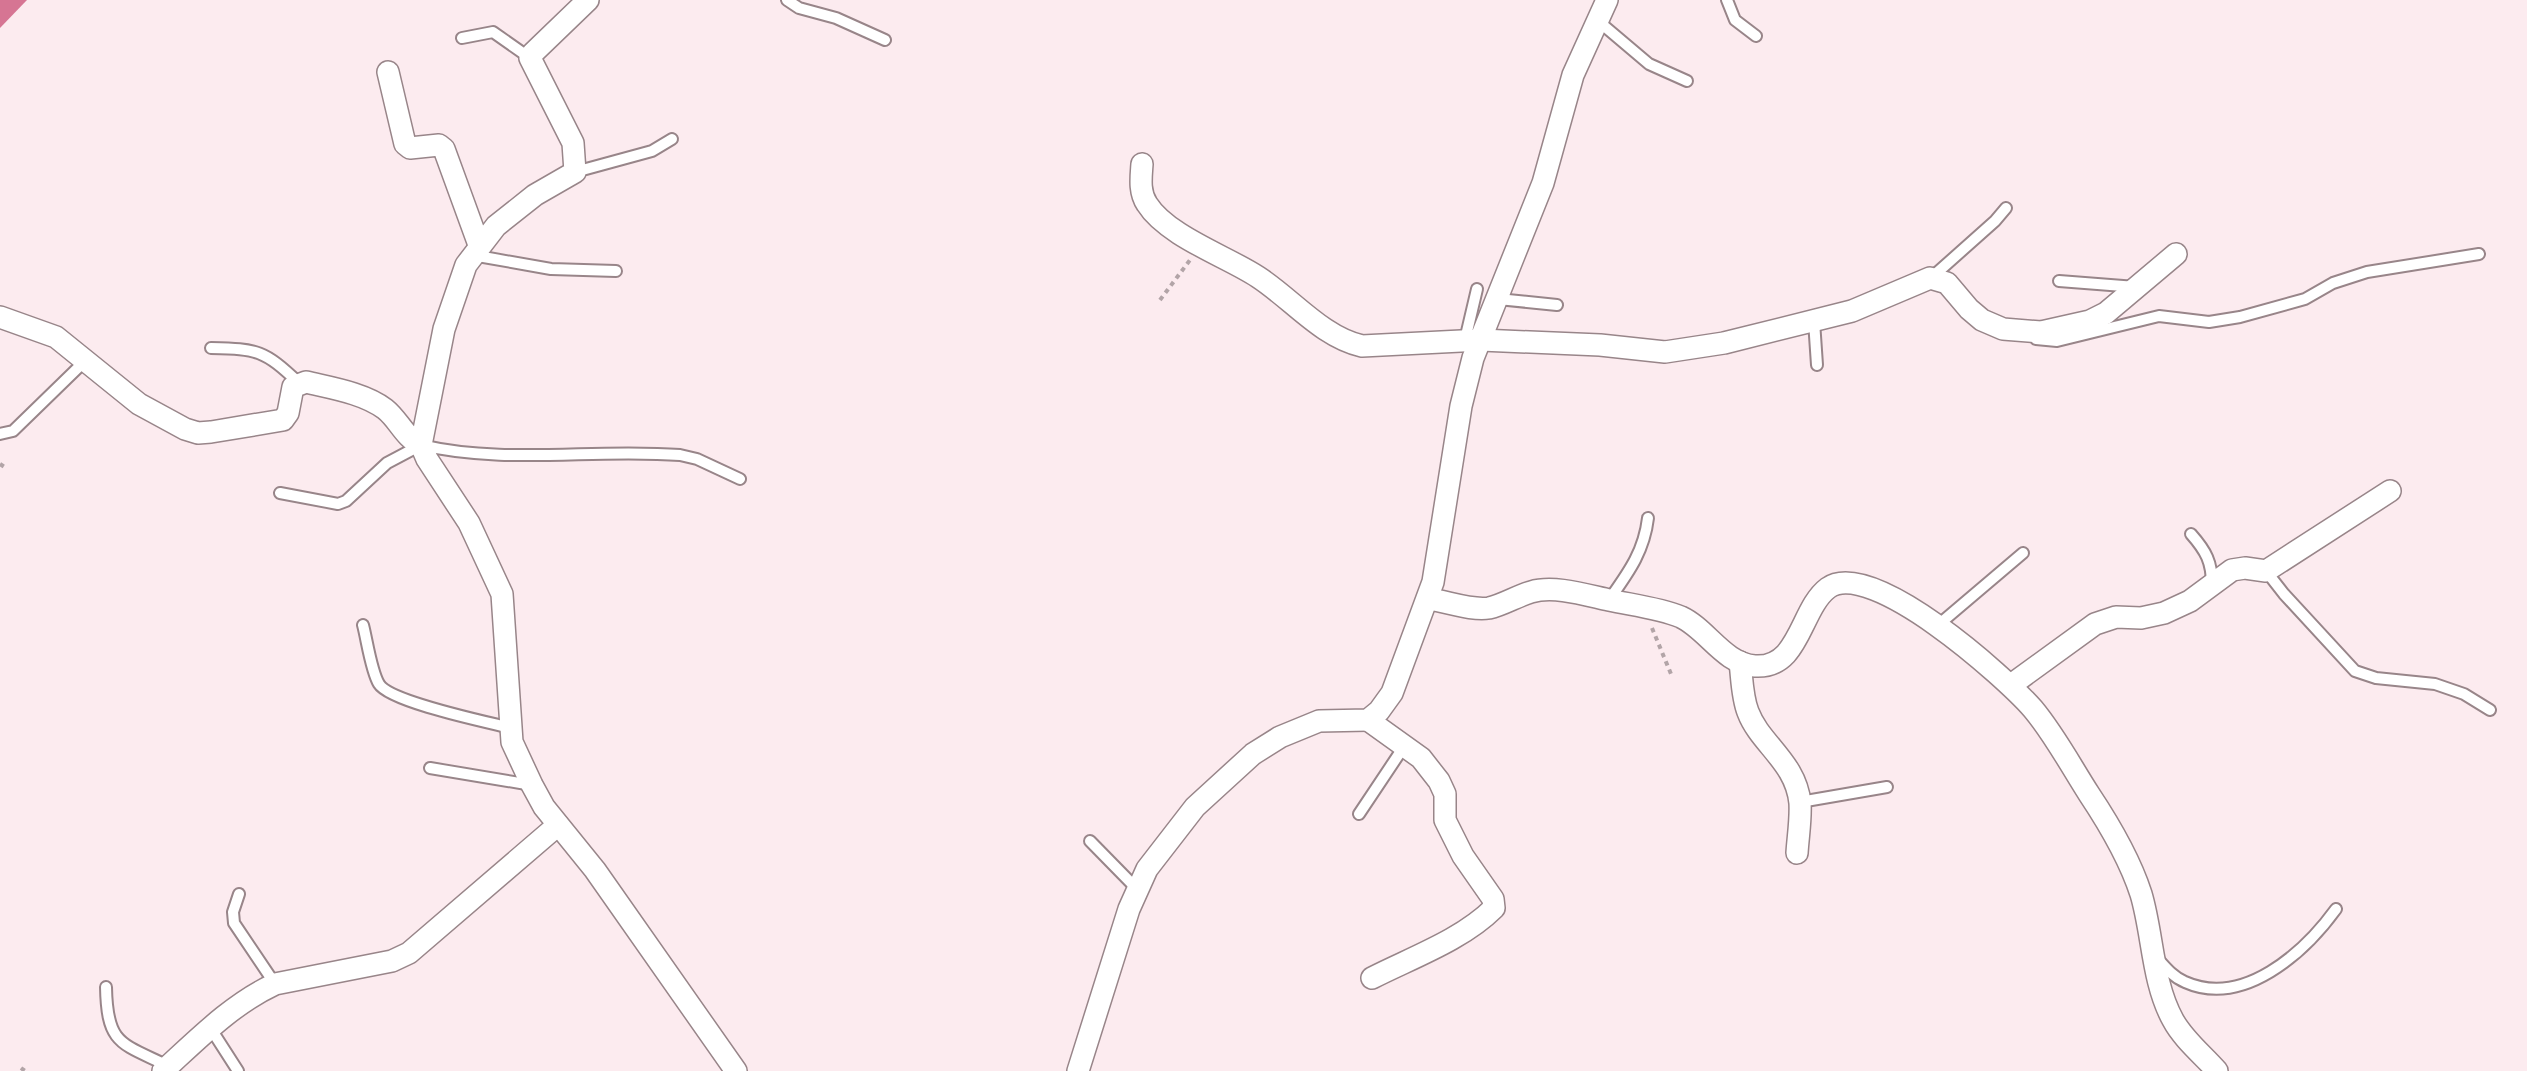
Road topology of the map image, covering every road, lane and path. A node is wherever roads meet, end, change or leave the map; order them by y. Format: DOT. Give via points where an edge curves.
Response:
graph roads {
  1 [pos="787,0"];
  2 [pos="1607,0"];
  3 [pos="1727,0"];
  4 [pos="579,3"];
  5 [pos="1597,20"];
  6 [pos="1756,36"];
  7 [pos="462,38"];
  8 [pos="885,40"];
  9 [pos="530,58"];
  10 [pos="388,72"];
  11 [pos="1687,81"];
  12 [pos="672,139"];
  13 [pos="1142,164"];
  14 [pos="575,172"];
  15 [pos="2006,208"];
  16 [pos="1201,246"];
  17 [pos="475,250"];
  18 [pos="2176,254"];
  19 [pos="2479,254"];
  20 [pos="616,271"];
  21 [pos="1930,278"];
  22 [pos="2059,281"];
  23 [pos="2139,288"];
  24 [pos="1477,289"];
  25 [pos="1498,299"];
  26 [pos="1160,300"];
  27 [pos="1557,304"];
  28 [pos="0,317"];
  29 [pos="1814,321"];
  30 [pos="2019,332"];
  31 [pos="1473,340"];
  32 [pos="211,348"];
  33 [pos="87,360"];
  34 [pos="1817,365"];
  35 [pos="298,383"];
  36 [pos="0,434"];
  37 [pos="422,445"];
  38 [pos="0,464"];
  39 [pos="6,468"];
  40 [pos="740,479"];
  41 [pos="2390,491"];
  42 [pos="280,493"];
  43 [pos="1648,518"];
  44 [pos="2191,534"];
  45 [pos="2023,553"];
  46 [pos="2266,571"];
  47 [pos="2212,585"];
  48 [pos="1428,598"];
  49 [pos="1609,600"];
  50 [pos="1644,608"];
  51 [pos="363,625"];
  52 [pos="1937,626"];
  53 [pos="1740,662"];
  54 [pos="1671,674"];
  55 [pos="2011,685"];
  56 [pos="2490,710"];
  57 [pos="1368,720"];
  58 [pos="511,728"];
  59 [pos="1405,746"];
  60 [pos="429,768"];
  61 [pos="532,785"];
  62 [pos="1887,787"];
  63 [pos="1800,802"];
  64 [pos="1359,814"];
  65 [pos="558,825"];
  66 [pos="1090,841"];
  67 [pos="1797,854"];
  68 [pos="1138,890"];
  69 [pos="238,894"];
  70 [pos="2336,909"];
  71 [pos="2154,956"];
  72 [pos="1372,978"];
  73 [pos="275,984"];
  74 [pos="106,987"];
  75 [pos="210,1029"];
  76 [pos="166,1069"];
  77 [pos="238,1071"];
  78 [pos="736,1071"];
  79 [pos="1078,1071"];
  80 [pos="2217,1071"];
  1 -- 8 [label="lane"];
  2 -- 5 [label="street"];
  3 -- 6 [label="lane" via="1735,20"];
  4 -- 9 [label="street"];
  5 -- 11 [label="lane" via="1649,64"];
  5 -- 25 [label="street" via="1573,75 1543,183"];
  7 -- 9 [label="lane" via="493,32"];
  9 -- 14 [label="street" via="573,143"];
  10 -- 17 [label="street" via="405,144 410,148 440,145 444,150"];
  12 -- 14 [label="lane" via="652,151"];
  13 -- 16 [label="street" via="1141,190 1147,204 1157,217"];
  14 -- 17 [label="street" via="535,195 496,226"];
  15 -- 21 [label="lane"];
  16 -- 26 [label="path"];
  16 -- 31 [label="street" via="1258,277 1305,314 1352,343"];
  17 -- 20 [label="lane" via="551,269"];
  17 -- 37 [label="street" via="444,328"];
  18 -- 23 [label="street"];
  19 -- 30 [label="lane" via="2367,272 2333,283 2305,299 2230,319 2209,322 2146,317 2057,341 2038,340"];
  21 -- 29 [label="street" via="1852,311"];
  21 -- 30 [label="street" via="1947,283 1982,320"];
  22 -- 23 [label="lane"];
  23 -- 30 [label="street" via="2090,321 2041,332"];
  24 -- 31 [label="lane"];
  25 -- 27 [label="lane"];
  25 -- 31 [label="street"];
  28 -- 33 [label="street" via="56,337"];
  29 -- 31 [label="street" via="1724,343 1665,352"];
  29 -- 34 [label="lane"];
  31 -- 48 [label="street"];
  32 -- 35 [label="lane" via="250,349 267,355"];
  33 -- 35 [label="street" via="140,404 198,433 283,420 293,387"];
  33 -- 36 [label="lane" via="13,431"];
  35 -- 37 [label="street" via="372,401"];
  37 -- 40 [label="lane" via="447,451 522,454 680,455"];
  37 -- 42 [label="lane" via="387,463 338,504"];
  37 -- 58 [label="street" via="469,523 501,594"];
  38 -- 39 [label="path"];
  41 -- 46 [label="street"];
  43 -- 49 [label="lane" via="1646,538 1637,561"];
  44 -- 47 [label="lane" via="2212,564"];
  45 -- 52 [label="lane"];
  46 -- 47 [label="street" via="2232,570"];
  46 -- 56 [label="lane" via="2355,671 2376,678 2435,684 2464,694"];
  47 -- 55 [label="street" via="2164,613 2141,618 2116,617 2095,624"];
  48 -- 49 [label="street" via="1490,608 1542,590"];
  48 -- 57 [label="street" via="1392,693"];
  49 -- 50 [label="street"];
  50 -- 53 [label="street" via="1684,618"];
  50 -- 54 [label="path"];
  51 -- 58 [label="lane" via="379,683 389,693"];
  52 -- 53 [label="street" via="1870,589 1848,582 1836,584 1820,596 1781,659 1754,666"];
  52 -- 55 [label="street"];
  53 -- 63 [label="street" via="1748,711 1784,762"];
  55 -- 71 [label="street" via="2035,712 2100,810 2141,893"];
  57 -- 59 [label="street"];
  57 -- 68 [label="street" via="1319,721 1290,732 1253,754 1195,807 1147,869"];
  58 -- 61 [label="street" via="512,742"];
  59 -- 64 [label="lane"];
  59 -- 72 [label="street" via="1421,758 1439,781 1445,795 1445,820 1463,856 1493,899 1494,908 1449,938"];
  60 -- 61 [label="lane"];
  61 -- 65 [label="street"];
  62 -- 63 [label="lane"];
  63 -- 67 [label="street"];
  65 -- 73 [label="street" via="409,953 392,961"];
  65 -- 78 [label="street" via="595,870"];
  66 -- 68 [label="lane"];
  68 -- 79 [label="street"];
  69 -- 73 [label="lane" via="234,923"];
  70 -- 71 [label="lane" via="2300,952 2274,970 2242,984 2212,990 2186,983"];
  71 -- 80 [label="street" via="2173,1020"];
  73 -- 75 [label="street" via="248,998"];
  74 -- 76 [label="lane" via="106,1018 114,1034"];
  75 -- 76 [label="street"];
  75 -- 77 [label="lane"];
}
